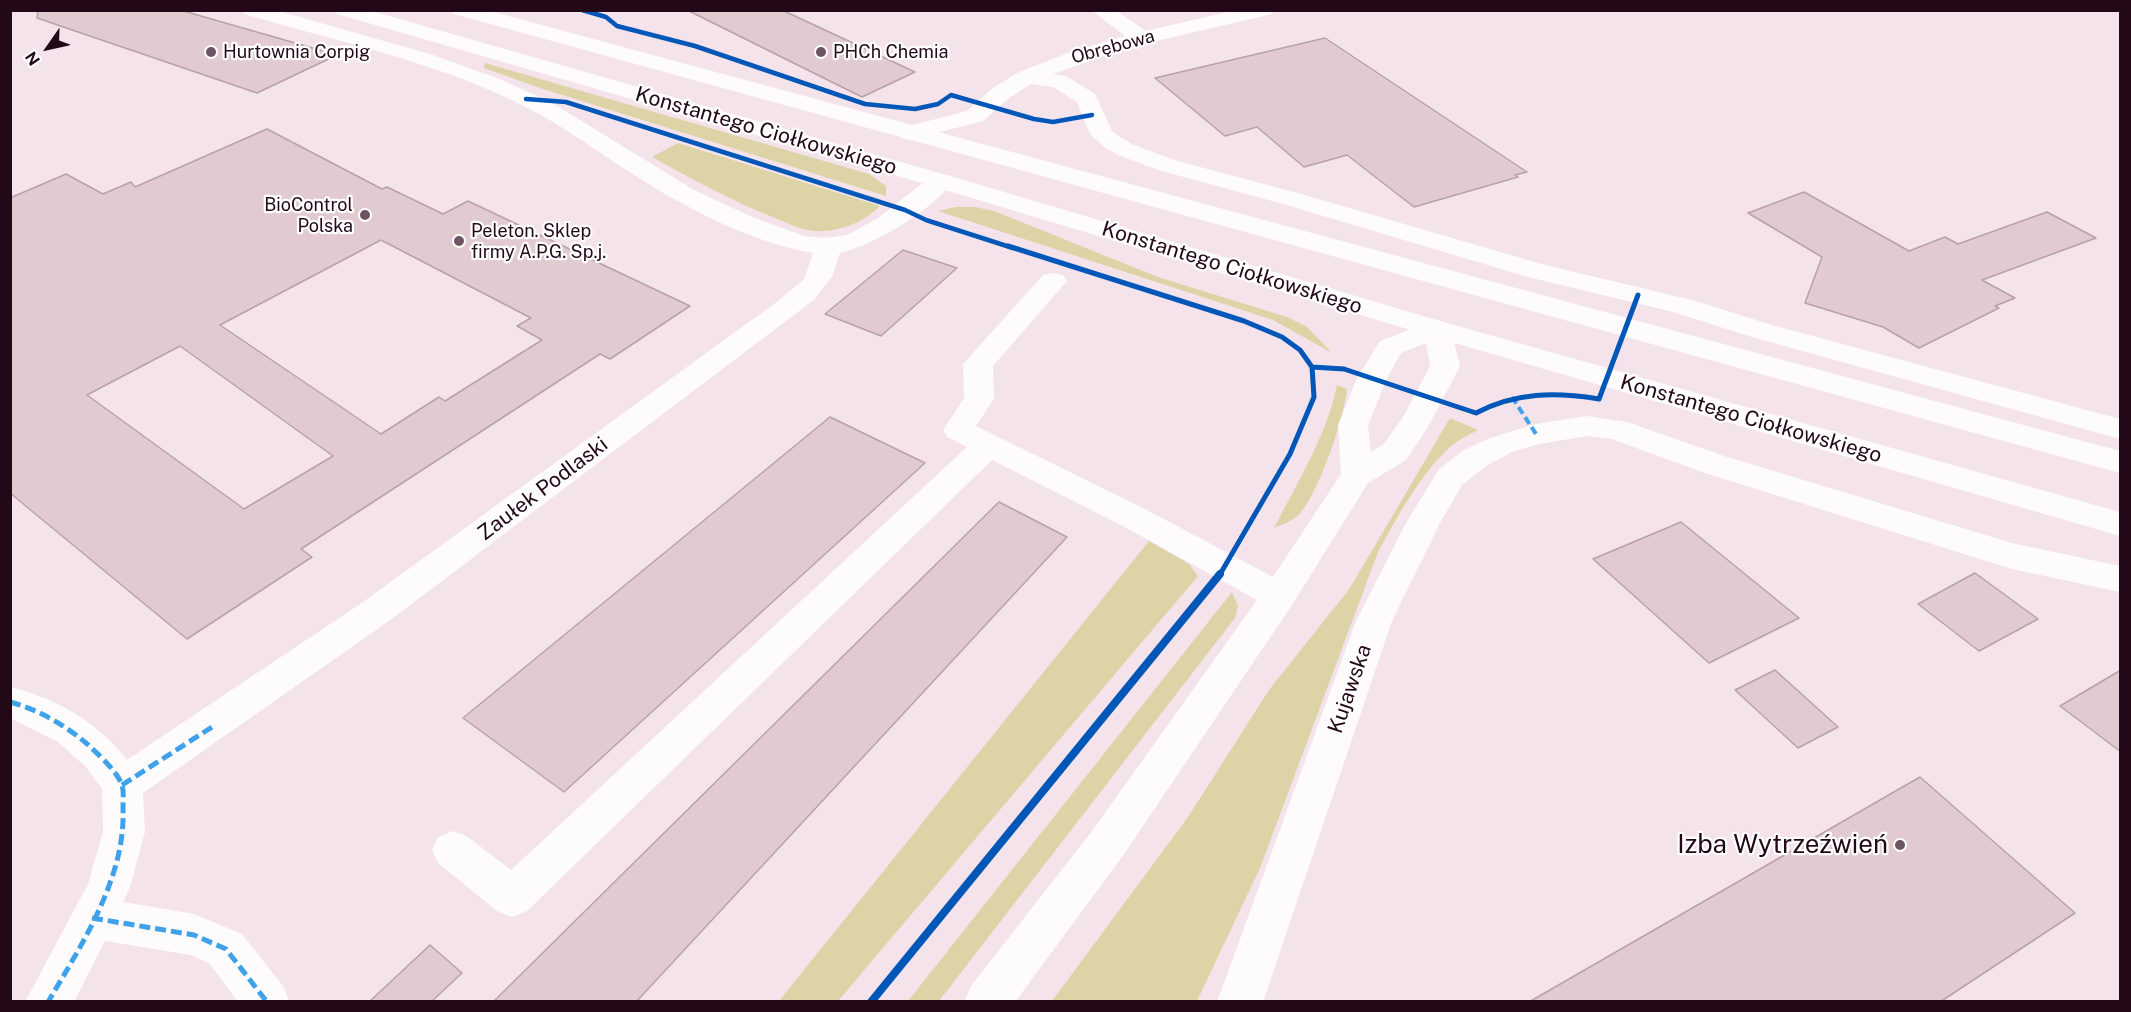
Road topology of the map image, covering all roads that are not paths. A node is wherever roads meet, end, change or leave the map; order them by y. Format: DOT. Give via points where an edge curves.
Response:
graph roads {
  1 [pos="251,10"];
  2 [pos="344,10"];
  3 [pos="460,10"];
  4 [pos="493,10"];
  5 [pos="1101,10"];
  6 [pos="1265,10"];
  7 [pos="519,26"];
  8 [pos="1142,38"];
  9 [pos="1027,77"];
  10 [pos="975,116"];
  11 [pos="909,133"];
  12 [pos="986,154"];
  13 [pos="941,181"];
  14 [pos="828,246"];
  15 [pos="1053,281"];
  16 [pos="1464,284"];
  17 [pos="1437,329"];
  18 [pos="2121,429"];
  19 [pos="989,445"];
  20 [pos="2121,462"];
  21 [pos="1357,475"];
  22 [pos="2121,524"];
  23 [pos="2121,579"];
  24 [pos="1279,596"];
  25 [pos="10,702"];
  26 [pos="122,785"];
  27 [pos="453,850"];
  28 [pos="92,918"];
  29 [pos="1250,997"];
  30 [pos="48,1002"];
  31 [pos="267,1002"];
  32 [pos="987,1002"];
  1 -- 14 [label="main road" via="452,69 500,88 558,116 697,200 772,234 803,244"];
  2 -- 13 [label="main road, Konstantego Ciołkowskiego"];
  3 -- 7 [label="main road, Konstantego Ciołkowskiego"];
  4 -- 7 [label="main road"];
  5 -- 8 [label="main road"];
  6 -- 8 [label="main road, Obrębowa"];
  7 -- 11 [label="main road, Konstantego Ciołkowskiego"];
  8 -- 9 [label="main road, Obrębowa" via="1075,57"];
  9 -- 10 [label="main road, Obrębowa"];
  9 -- 18 [label="main road" via="1058,81 1073,89 1087,99 1102,134 1125,150 1166,165 1537,271 1682,306"];
  10 -- 11 [label="main road, Obrębowa"];
  10 -- 12 [label="main road"];
  11 -- 12 [label="main road, Konstantego Ciołkowskiego"];
  12 -- 16 [label="main road, Konstantego Ciołkowskiego"];
  13 -- 14 [label="main road" via="867,235"];
  13 -- 17 [label="main road, Konstantego Ciołkowskiego"];
  14 -- 26 [label="main road, Zaułek Podlaski" via="815,286 788,307 408,588 212,727"];
  15 -- 19 [label="main road" via="978,364 979,399 958,430"];
  16 -- 17 [label="main road"];
  16 -- 20 [label="main road, Konstantego Ciołkowskiego"];
  17 -- 21 [label="main road" via="1445,366 1417,420 1395,452"];
  17 -- 21 [label="main road" via="1390,347 1372,378 1353,425"];
  17 -- 22 [label="main road, Konstantego Ciołkowskiego"];
  19 -- 24 [label="main road"];
  19 -- 27 [label="main road" via="512,897"];
  21 -- 24 [label="main road"];
  23 -- 29 [label="main road, Kujawska" via="2001,552 1713,464 1616,429 1587,426 1536,434 1501,445 1450,477 1374,621"];
  24 -- 32 [label="main road" via="1107,844"];
  25 -- 26 [label="main road" via="26,706 72,731 100,755"];
  26 -- 28 [label="main road" via="124,832 108,887"];
  28 -- 30 [label="main road"];
  28 -- 31 [label="main road" via="194,935 226,950"];
}
